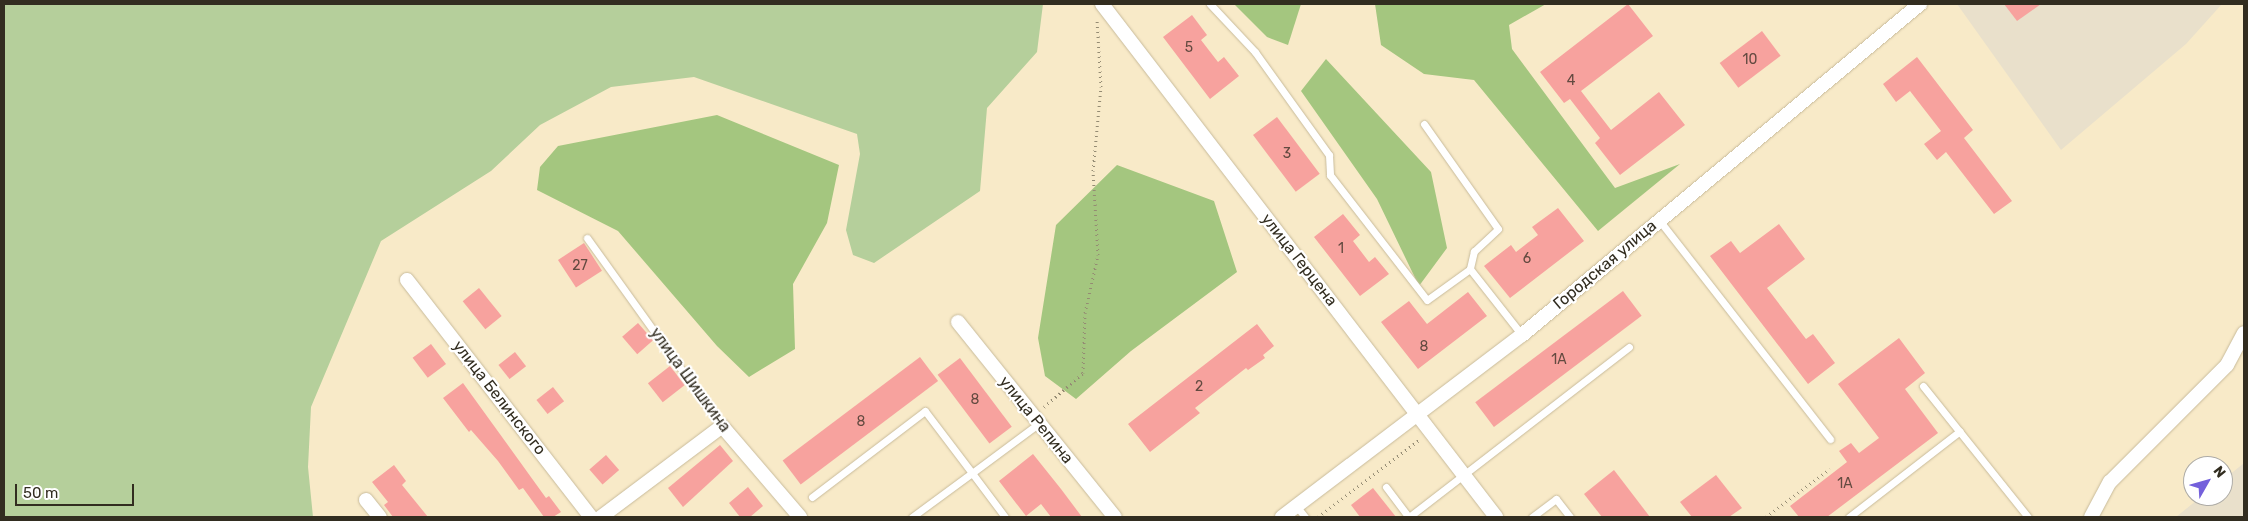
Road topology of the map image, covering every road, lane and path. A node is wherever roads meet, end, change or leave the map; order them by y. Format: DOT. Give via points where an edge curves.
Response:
graph roads {
  1 [pos="1210,4"];
  2 [pos="1920,4"];
  3 [pos="1100,8"];
  4 [pos="1424,124"];
  5 [pos="1658,220"];
  6 [pos="588,238"];
  7 [pos="1470,269"];
  8 [pos="407,280"];
  9 [pos="958,322"];
  10 [pos="2244,333"];
  11 [pos="1522,335"];
  12 [pos="1629,347"];
  13 [pos="1924,386"];
  14 [pos="1417,415"];
  15 [pos="1038,424"];
  16 [pos="722,426"];
  17 [pos="1429,431"];
  18 [pos="1960,431"];
  19 [pos="1830,439"];
  20 [pos="1830,469"];
  21 [pos="972,473"];
  22 [pos="1464,475"];
  23 [pos="1386,487"];
  24 [pos="812,497"];
  25 [pos="366,500"];
  26 [pos="1301,512"];
  27 [pos="380,517"];
  28 [pos="591,517"];
  29 [pos="601,517"];
  30 [pos="800,517"];
  31 [pos="912,517"];
  32 [pos="1005,517"];
  33 [pos="1115,517"];
  34 [pos="1282,517"];
  35 [pos="1318,517"];
  36 [pos="1409,517"];
  37 [pos="1496,517"];
  38 [pos="1532,517"];
  39 [pos="1570,517"];
  40 [pos="1766,517"];
  41 [pos="1849,517"];
  42 [pos="2028,517"];
  43 [pos="2091,517"];
  1 -- 7 [label="lane" via="1255,52 1328,155 1330,175 1427,300"];
  2 -- 5 [label="street, Городская улица"];
  3 -- 14 [label="street, улица Герцена"];
  3 -- 15 [label="path" via="1095,28 1101,87 1093,171 1098,255 1085,313 1083,373 1043,408"];
  4 -- 7 [label="lane" via="1498,229 1474,251"];
  5 -- 11 [label="street, Городская улица"];
  5 -- 19 [label="lane"];
  6 -- 16 [label="lane, улица Шишкина"];
  7 -- 11 [label="lane"];
  8 -- 28 [label="street, улица Белинского"];
  9 -- 15 [label="street, улица Репина"];
  10 -- 43 [label="street" via="2226,366 2110,482"];
  11 -- 14 [label="street, Городская улица"];
  12 -- 22 [label="lane"];
  13 -- 18 [label="lane"];
  14 -- 17 [label="street, улица Герцена"];
  14 -- 26 [label="street, Городская улица"];
  15 -- 21 [label="lane"];
  15 -- 33 [label="street, улица Репина"];
  16 -- 29 [label="street"];
  16 -- 30 [label="street, улица Шишкина"];
  17 -- 22 [label="street, улица Герцена"];
  17 -- 35 [label="path"];
  18 -- 41 [label="lane"];
  18 -- 42 [label="lane"];
  20 -- 40 [label="path"];
  21 -- 24 [label="lane" via="925,411"];
  21 -- 31 [label="lane"];
  21 -- 32 [label="lane"];
  22 -- 36 [label="lane"];
  22 -- 37 [label="street, улица Герцена"];
  23 -- 36 [label="lane"];
  25 -- 27 [label="street"];
  26 -- 34 [label="street, Городская улица"];
  38 -- 39 [label="lane" via="1556,499"];
}
